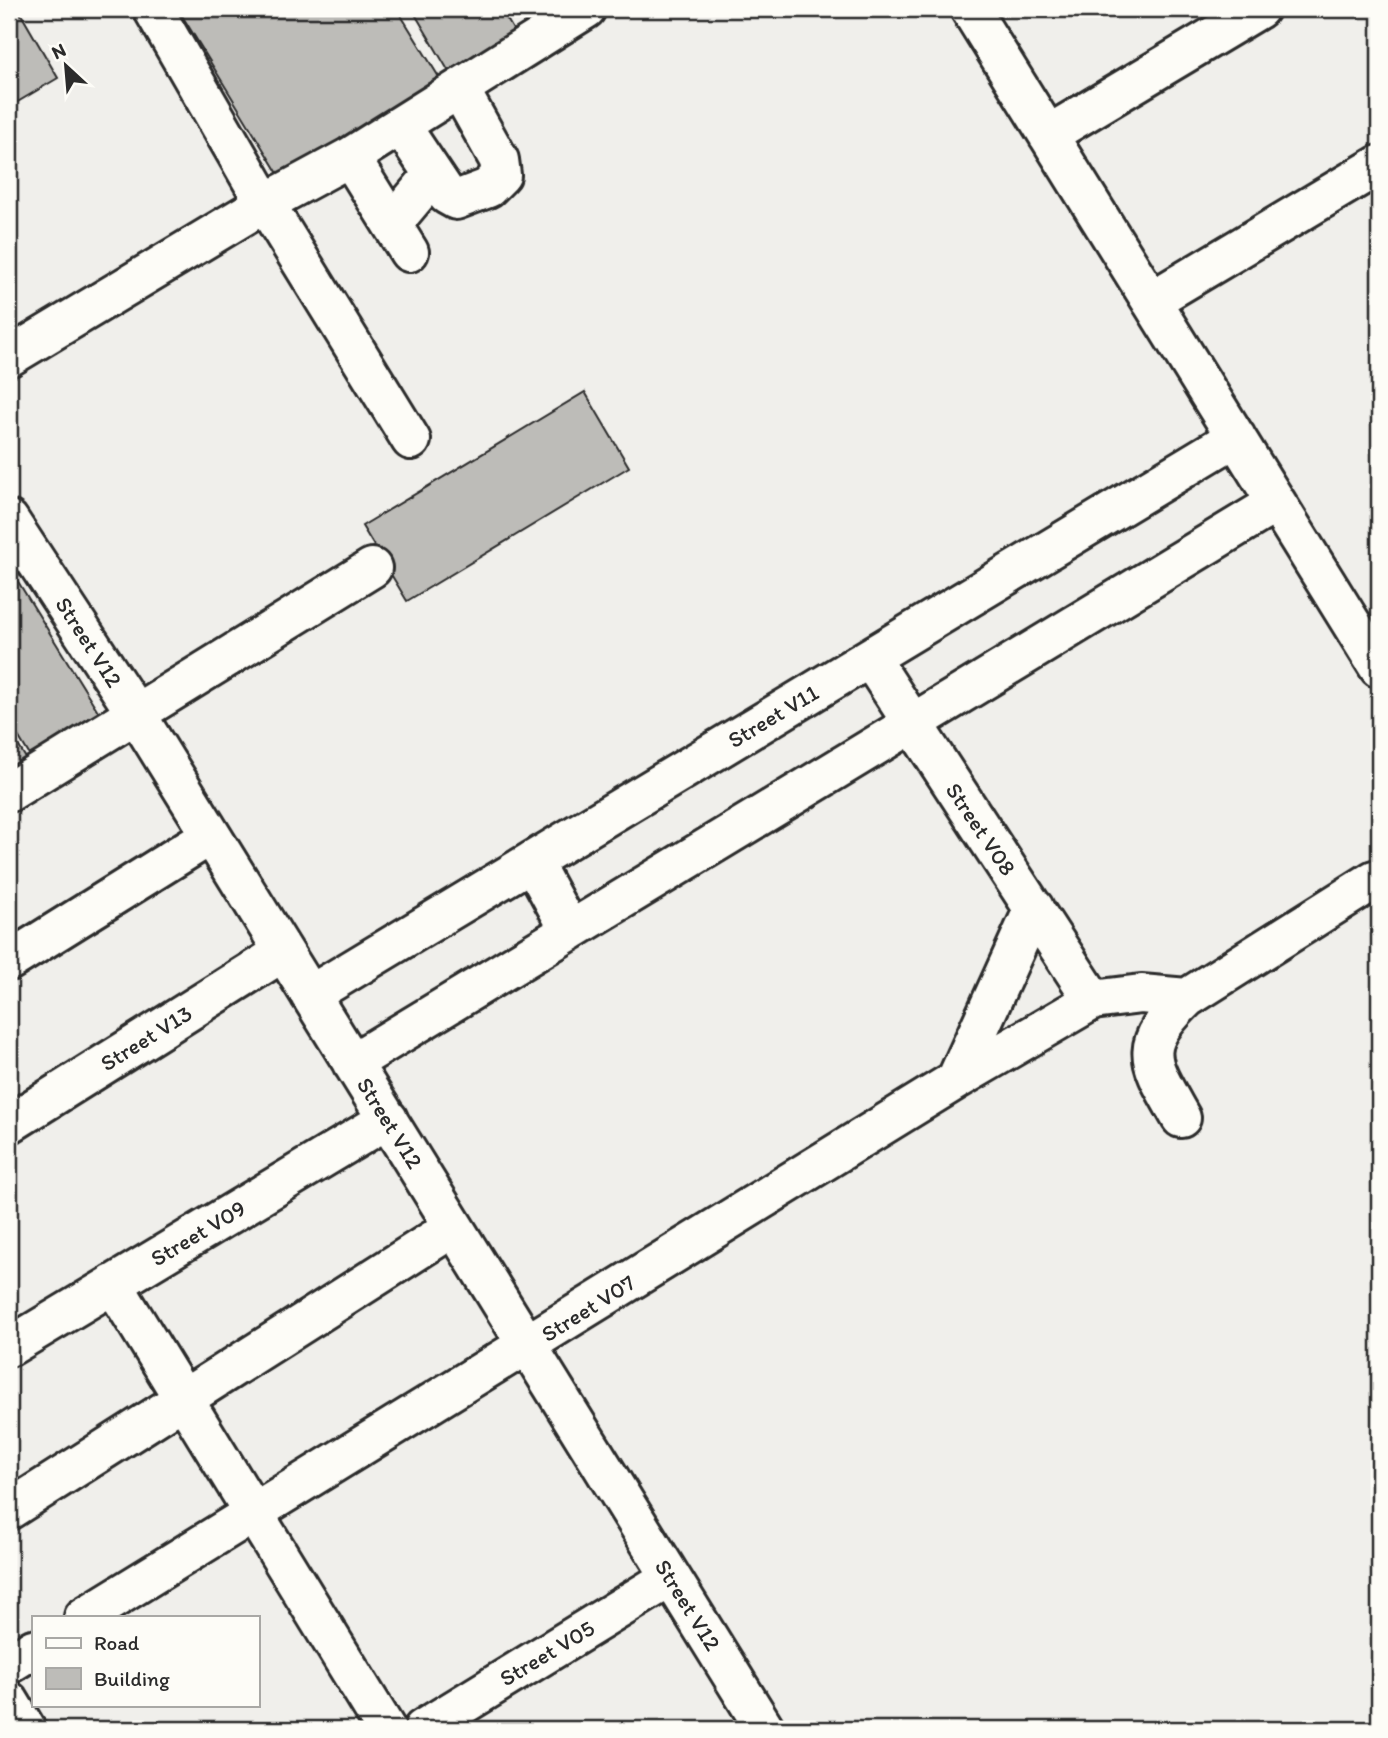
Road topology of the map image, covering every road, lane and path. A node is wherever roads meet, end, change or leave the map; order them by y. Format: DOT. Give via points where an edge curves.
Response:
graph roads {
  1 [pos="153,9"];
  2 [pos="586,9"];
  3 [pos="970,9"];
  4 [pos="1259,9"];
  5 [pos="460,90"];
  6 [pos="401,126"];
  7 [pos="1048,135"];
  8 [pos="350,157"];
  9 [pos="1379,165"];
  10 [pos="433,175"];
  11 [pos="265,203"];
  12 [pos="1151,301"];
  13 [pos="9,357"];
  14 [pos="1236,437"];
  15 [pos="411,440"];
  16 [pos="1276,503"];
  17 [pos="9,520"];
  18 [pos="372,568"];
  19 [pos="870,657"];
  20 [pos="1379,668"];
  21 [pos="135,712"];
  22 [pos="911,724"];
  23 [pos="9,792"];
  24 [pos="211,835"];
  25 [pos="533,861"];
  26 [pos="1374,880"];
  27 [pos="1034,908"];
  28 [pos="570,931"];
  29 [pos="283,951"];
  30 [pos="9,961"];
  31 [pos="310,995"];
  32 [pos="1186,998"];
  33 [pos="1093,1000"];
  34 [pos="352,1063"];
  35 [pos="956,1080"];
  36 [pos="1181,1118"];
  37 [pos="387,1119"];
  38 [pos="9,1124"];
  39 [pos="454,1227"];
  40 [pos="113,1284"];
  41 [pos="528,1346"];
  42 [pos="9,1347"];
  43 [pos="182,1400"];
  44 [pos="9,1510"];
  45 [pos="252,1513"];
  46 [pos="671,1577"];
  47 [pos="86,1616"];
  48 [pos="32,1650"];
  49 [pos="9,1664"];
  50 [pos="9,1701"];
  51 [pos="26,1729"];
  52 [pos="386,1729"];
  53 [pos="423,1729"];
  54 [pos="765,1729"];
  1 -- 11 [label="street"];
  2 -- 5 [label="street"];
  3 -- 7 [label="street"];
  4 -- 7 [label="street"];
  5 -- 6 [label="street"];
  5 -- 10 [label="street" via="499,160 501,175 488,188 456,200"];
  6 -- 8 [label="street"];
  6 -- 10 [label="street"];
  7 -- 12 [label="street"];
  8 -- 10 [label="street" via="400,238"];
  8 -- 11 [label="street"];
  9 -- 12 [label="street"];
  11 -- 13 [label="street"];
  11 -- 15 [label="street"];
  12 -- 14 [label="street"];
  14 -- 16 [label="street"];
  14 -- 19 [label="street, Street V11"];
  16 -- 20 [label="street"];
  16 -- 22 [label="street"];
  17 -- 21 [label="street, Street V12"];
  18 -- 21 [label="street"];
  19 -- 22 [label="street, Street V08"];
  19 -- 25 [label="street, Street V11"];
  21 -- 23 [label="street"];
  21 -- 24 [label="street, Street V12"];
  22 -- 27 [label="street, Street V08"];
  22 -- 28 [label="street"];
  24 -- 29 [label="street, Street V12"];
  24 -- 30 [label="street"];
  25 -- 28 [label="street"];
  25 -- 31 [label="street, Street V11"];
  26 -- 32 [label="street"];
  27 -- 33 [label="street, Street V08"];
  27 -- 35 [label="street"];
  28 -- 34 [label="street"];
  29 -- 31 [label="street, Street V12"];
  29 -- 38 [label="street, Street V13"];
  31 -- 34 [label="street, Street V12"];
  32 -- 33 [label="street" via="1141,994"];
  32 -- 36 [label="street" via="1161,1023 1152,1044 1153,1067"];
  33 -- 35 [label="street, Street V07"];
  34 -- 37 [label="street, Street V12"];
  35 -- 41 [label="street, Street V07"];
  37 -- 39 [label="street, Street V12"];
  37 -- 40 [label="street, Street V09"];
  39 -- 41 [label="street, Street V12"];
  39 -- 43 [label="street"];
  40 -- 42 [label="street, Street V09"];
  40 -- 43 [label="street"];
  41 -- 45 [label="street, Street V07"];
  41 -- 46 [label="street, Street V12"];
  43 -- 44 [label="street"];
  43 -- 45 [label="street"];
  45 -- 47 [label="street, Street V07"];
  45 -- 52 [label="street"];
  46 -- 53 [label="street, Street V05"];
  46 -- 54 [label="street, Street V12"];
  48 -- 49 [label="street"];
  50 -- 51 [label="street"];
}
